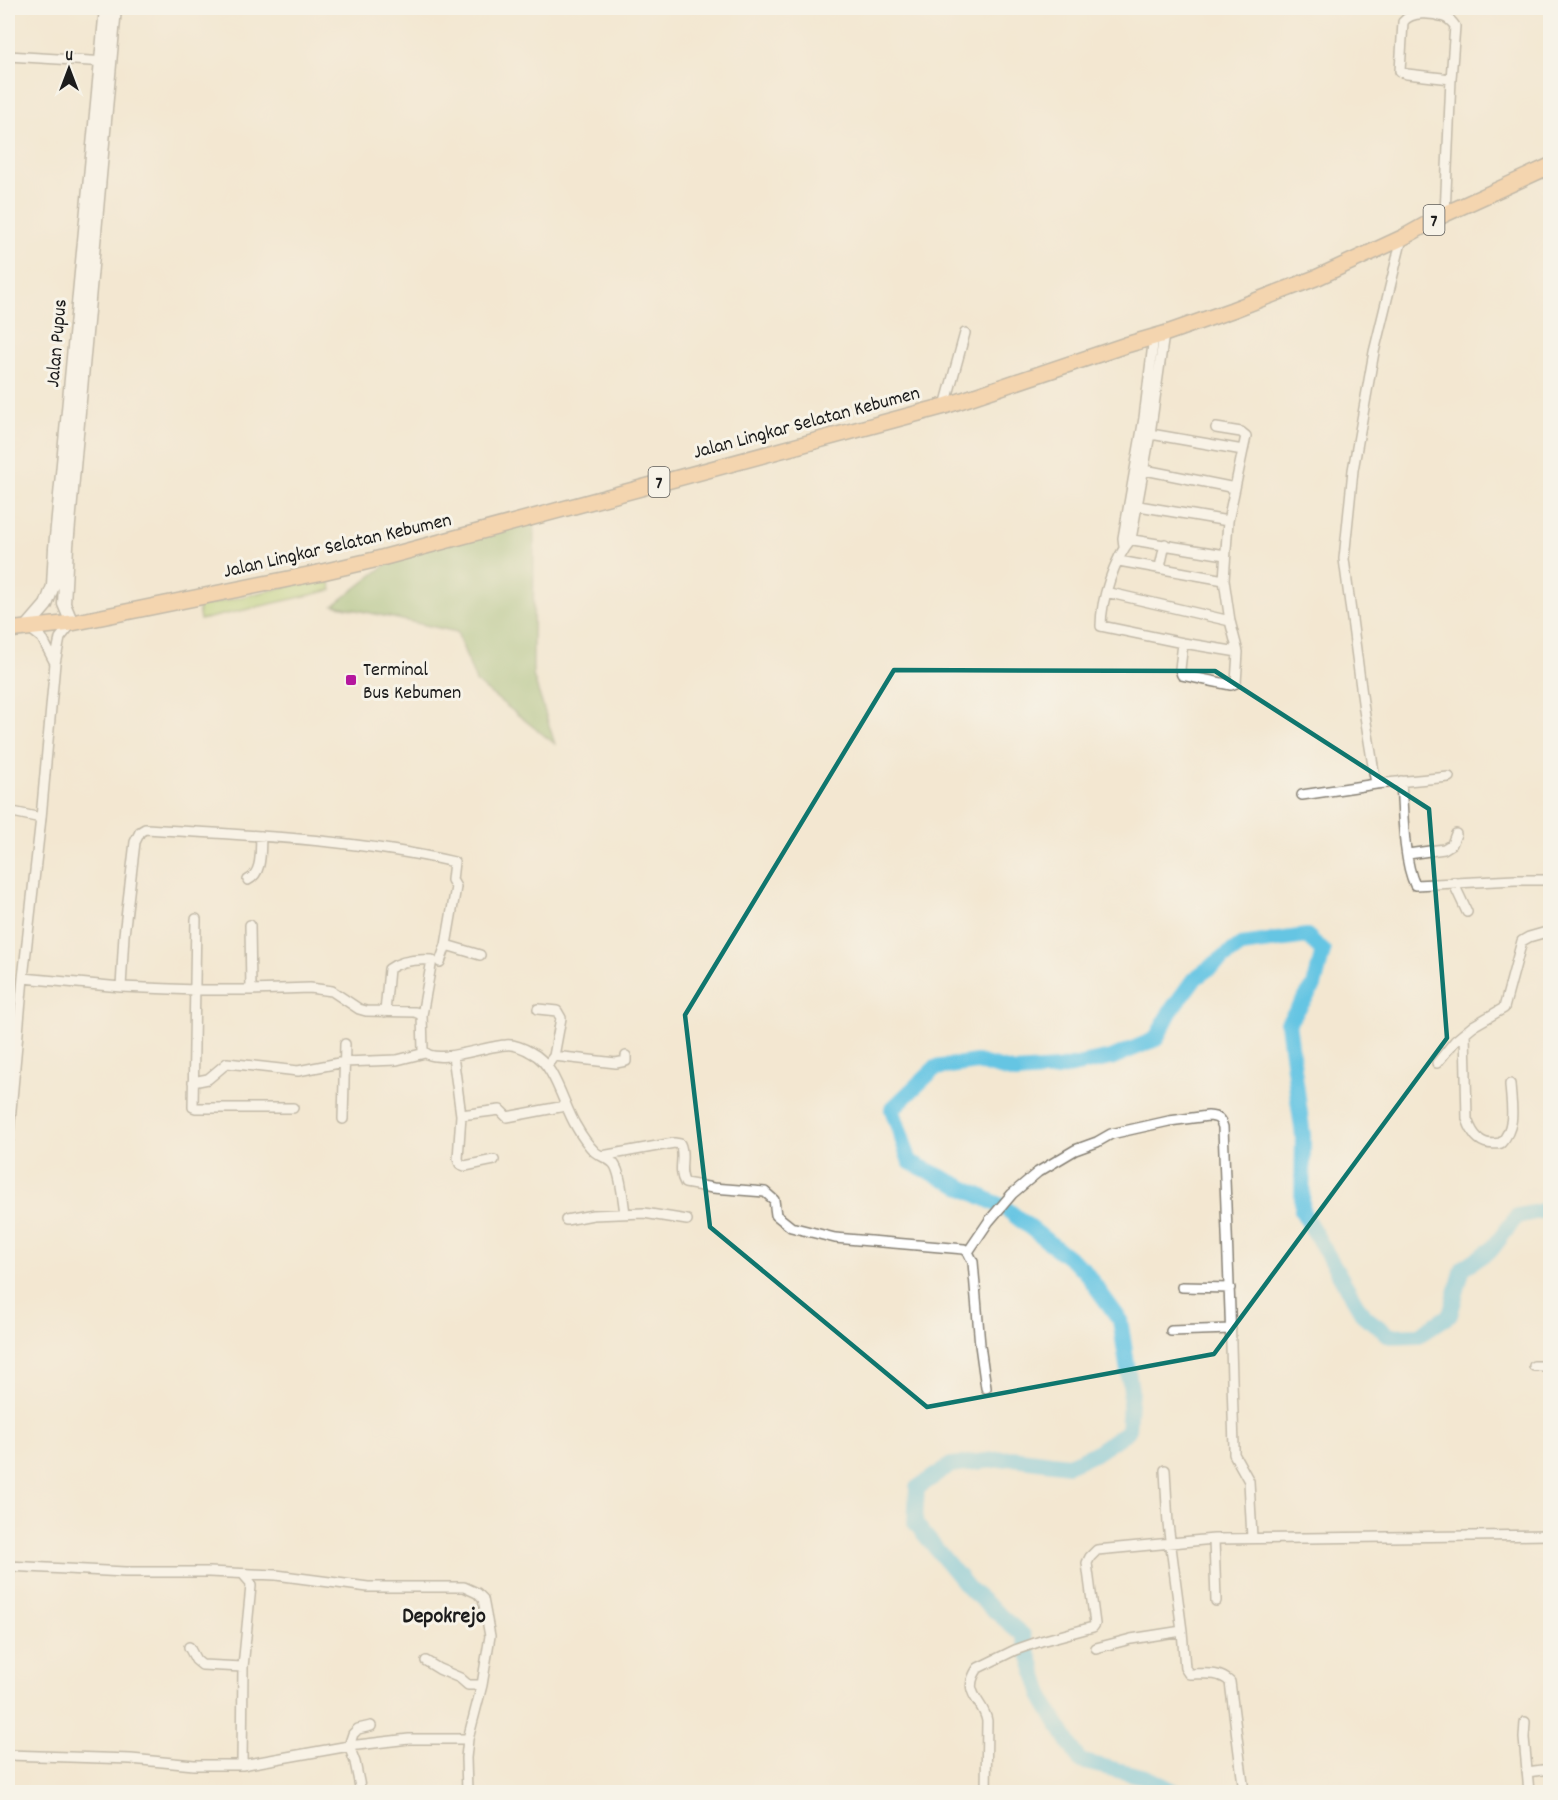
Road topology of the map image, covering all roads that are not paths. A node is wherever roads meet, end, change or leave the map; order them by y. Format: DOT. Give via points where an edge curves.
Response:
graph roads {
  1 [pos="106,8"];
  2 [pos="115,8"];
  3 [pos="8,56"];
  4 [pos="105,61"];
  5 [pos="1451,79"];
  6 [pos="1551,166"];
  7 [pos="1445,214"];
  8 [pos="1402,238"];
  9 [pos="965,333"];
  10 [pos="1159,335"];
  11 [pos="945,406"];
  12 [pos="1216,428"];
  13 [pos="1146,434"];
  14 [pos="1243,450"];
  15 [pos="1140,469"];
  16 [pos="1235,488"];
  17 [pos="1134,505"];
  18 [pos="1228,521"];
  19 [pos="1126,541"];
  20 [pos="1165,544"];
  21 [pos="1225,555"];
  22 [pos="1119,561"];
  23 [pos="1160,567"];
  24 [pos="1224,580"];
  25 [pos="1106,592"];
  26 [pos="1230,621"];
  27 [pos="72,623"];
  28 [pos="27,627"];
  29 [pos="8,630"];
  30 [pos="1183,643"];
  31 [pos="1238,652"];
  32 [pos="55,663"];
  33 [pos="1449,777"];
  34 [pos="1401,781"];
  35 [pos="1376,784"];
  36 [pos="1302,795"];
  37 [pos="8,811"];
  38 [pos="42,818"];
  39 [pos="1456,834"];
  40 [pos="261,836"];
  41 [pos="1408,854"];
  42 [pos="248,880"];
  43 [pos="1551,880"];
  44 [pos="1453,882"];
  45 [pos="1467,912"];
  46 [pos="196,919"];
  47 [pos="250,925"];
  48 [pos="1551,931"];
  49 [pos="446,945"];
  50 [pos="480,955"];
  51 [pos="439,962"];
  52 [pos="23,978"];
  53 [pos="121,987"];
  54 [pos="195,990"];
  55 [pos="251,990"];
  56 [pos="538,1009"];
  57 [pos="385,1012"];
  58 [pos="422,1015"];
  59 [pos="1465,1033"];
  60 [pos="345,1044"];
  61 [pos="424,1053"];
  62 [pos="453,1056"];
  63 [pos="554,1056"];
  64 [pos="626,1056"];
  65 [pos="344,1062"];
  66 [pos="1437,1063"];
  67 [pos="546,1065"];
  68 [pos="193,1082"];
  69 [pos="1510,1084"];
  70 [pos="565,1106"];
  71 [pos="293,1108"];
  72 [pos="461,1115"];
  73 [pos="343,1119"];
  74 [pos="8,1143"];
  75 [pos="602,1156"];
  76 [pos="494,1160"];
  77 [pos="625,1213"];
  78 [pos="566,1220"];
  79 [pos="687,1220"];
  80 [pos="968,1252"];
  81 [pos="1182,1287"];
  82 [pos="1230,1288"];
  83 [pos="1231,1329"];
  84 [pos="1172,1330"];
  85 [pos="1551,1365"];
  86 [pos="1534,1366"];
  87 [pos="986,1388"];
  88 [pos="1165,1470"];
  89 [pos="1551,1535"];
  90 [pos="1252,1538"];
  91 [pos="1214,1539"];
  92 [pos="1171,1543"];
  93 [pos="8,1566"];
  94 [pos="243,1574"];
  95 [pos="1216,1601"];
  96 [pos="1182,1631"];
  97 [pos="189,1647"];
  98 [pos="1096,1648"];
  99 [pos="426,1661"];
  100 [pos="243,1667"];
  101 [pos="482,1685"];
  102 [pos="1525,1722"];
  103 [pos="371,1726"];
  104 [pos="468,1738"];
  105 [pos="350,1746"];
  106 [pos="8,1755"];
  107 [pos="242,1765"];
  108 [pos="1551,1769"];
  109 [pos="1527,1772"];
  110 [pos="361,1792"];
  111 [pos="467,1792"];
  112 [pos="986,1792"];
  113 [pos="1244,1792"];
  114 [pos="1529,1792"];
  1 -- 4 [label="street, Jalan Pupus"];
  2 -- 4 [label="street, Jalan Pupus"];
  3 -- 4 [label="street"];
  4 -- 27 [label="street, Jalan Pupus" via="67,546 64,604"];
  4 -- 28 [label="street, Jalan Pupus" via="53,586 46,605"];
  5 -- 5 [label="street" via="1455,26 1445,17 1408,16 1402,22 1401,71"];
  5 -- 7 [label="street"];
  6 -- 7 [label="highway, Jalan Lingkar Selatan Kebumen / 7"];
  7 -- 8 [label="highway, Jalan Lingkar Selatan Kebumen / 7"];
  8 -- 10 [label="highway, Jalan Lingkar Selatan Kebumen / 7" via="1318,277"];
  8 -- 35 [label="street" via="1374,352 1353,470 1344,559"];
  9 -- 11 [label="street"];
  10 -- 11 [label="highway, Jalan Lingkar Selatan Kebumen / 7"];
  10 -- 13 [label="street"];
  11 -- 27 [label="highway, Jalan Lingkar Selatan Kebumen / 7" via="374,560"];
  12 -- 14 [label="street" via="1245,434"];
  13 -- 14 [label="street"];
  13 -- 15 [label="street"];
  14 -- 16 [label="street"];
  15 -- 16 [label="street"];
  15 -- 17 [label="street"];
  16 -- 18 [label="street"];
  17 -- 18 [label="street"];
  17 -- 19 [label="street"];
  18 -- 21 [label="street"];
  19 -- 20 [label="street"];
  19 -- 22 [label="street"];
  20 -- 21 [label="street"];
  20 -- 23 [label="street"];
  21 -- 24 [label="street"];
  22 -- 23 [label="street"];
  22 -- 25 [label="street"];
  23 -- 24 [label="street"];
  24 -- 26 [label="street"];
  25 -- 26 [label="street"];
  25 -- 30 [label="street" via="1101,626"];
  26 -- 31 [label="street"];
  27 -- 28 [label="highway, Jalan Lingkar Selatan Kebumen / 7"];
  27 -- 32 [label="street" via="60,638"];
  28 -- 29 [label="highway, Jalan Lingkar Selatan Kebumen / 7"];
  28 -- 32 [label="street" via="42,638"];
  30 -- 31 [label="street"];
  30 -- 31 [label="street" via="1182,675 1231,685 1236,683"];
  32 -- 38 [label="street"];
  33 -- 34 [label="street"];
  34 -- 35 [label="street"];
  34 -- 41 [label="street"];
  35 -- 36 [label="street"];
  37 -- 38 [label="street"];
  38 -- 52 [label="street"];
  39 -- 41 [label="street" via="1452,844 1444,849"];
  40 -- 42 [label="street" via="258,871"];
  40 -- 49 [label="street" via="367,847 454,862 452,880 456,887"];
  40 -- 53 [label="street" via="145,829 140,832 135,842"];
  41 -- 44 [label="street" via="1415,885"];
  43 -- 44 [label="street"];
  44 -- 45 [label="street"];
  46 -- 54 [label="street"];
  47 -- 55 [label="street"];
  48 -- 59 [label="street" via="1522,941 1504,1008"];
  49 -- 50 [label="street"];
  49 -- 51 [label="street"];
  51 -- 57 [label="street" via="412,960 389,969"];
  51 -- 58 [label="street"];
  52 -- 53 [label="street"];
  52 -- 74 [label="street"];
  53 -- 54 [label="street"];
  54 -- 55 [label="street"];
  54 -- 68 [label="street"];
  55 -- 57 [label="street" via="332,991 359,1009"];
  56 -- 63 [label="street" via="557,1011 561,1017"];
  57 -- 58 [label="street"];
  58 -- 61 [label="street"];
  59 -- 66 [label="street"];
  59 -- 69 [label="street" via="1467,1119 1470,1129 1486,1144 1501,1143 1510,1131"];
  60 -- 65 [label="street"];
  61 -- 62 [label="street" via="431,1057"];
  61 -- 65 [label="street" via="397,1060"];
  62 -- 67 [label="street" via="507,1045 533,1053"];
  62 -- 72 [label="street"];
  63 -- 64 [label="street" via="616,1063 626,1061"];
  63 -- 67 [label="street"];
  65 -- 68 [label="street" via="298,1071 227,1063 208,1079"];
  65 -- 73 [label="street"];
  67 -- 70 [label="street"];
  68 -- 71 [label="street" via="194,1108"];
  70 -- 72 [label="street" via="507,1117 500,1110"];
  70 -- 75 [label="street" via="575,1126"];
  72 -- 76 [label="street" via="460,1164"];
  75 -- 77 [label="street" via="615,1165"];
  75 -- 80 [label="street" via="680,1144 680,1170 685,1183 765,1192 774,1200 776,1215 791,1227 835,1238 945,1246"];
  77 -- 78 [label="street"];
  77 -- 79 [label="street"];
  80 -- 82 [label="street" via="1012,1194 1038,1172 1075,1150 1111,1134 1169,1121 1218,1117 1223,1127"];
  80 -- 87 [label="street" via="973,1262"];
  81 -- 82 [label="street"];
  82 -- 83 [label="street"];
  83 -- 84 [label="street"];
  83 -- 90 [label="street" via="1233,1448 1250,1481"];
  85 -- 86 [label="street"];
  88 -- 92 [label="street"];
  89 -- 90 [label="street"];
  90 -- 91 [label="street"];
  91 -- 92 [label="street"];
  91 -- 95 [label="street"];
  92 -- 96 [label="street"];
  92 -- 112 [label="street" via="1097,1550 1087,1563 1094,1626 1015,1650 978,1668 972,1693 987,1721"];
  93 -- 94 [label="street"];
  94 -- 100 [label="street" via="250,1586"];
  94 -- 101 [label="street" via="368,1587 464,1587 477,1593 483,1599 490,1636"];
  96 -- 98 [label="street"];
  96 -- 113 [label="street" via="1186,1671 1214,1674 1230,1682"];
  97 -- 100 [label="street" via="202,1665"];
  99 -- 101 [label="street" via="468,1685"];
  100 -- 107 [label="street"];
  101 -- 104 [label="street"];
  102 -- 109 [label="street"];
  103 -- 105 [label="street" via="352,1734"];
  104 -- 105 [label="street"];
  104 -- 111 [label="street"];
  105 -- 107 [label="street"];
  105 -- 110 [label="street"];
  106 -- 107 [label="street"];
  108 -- 109 [label="street"];
  109 -- 114 [label="street"];
}
